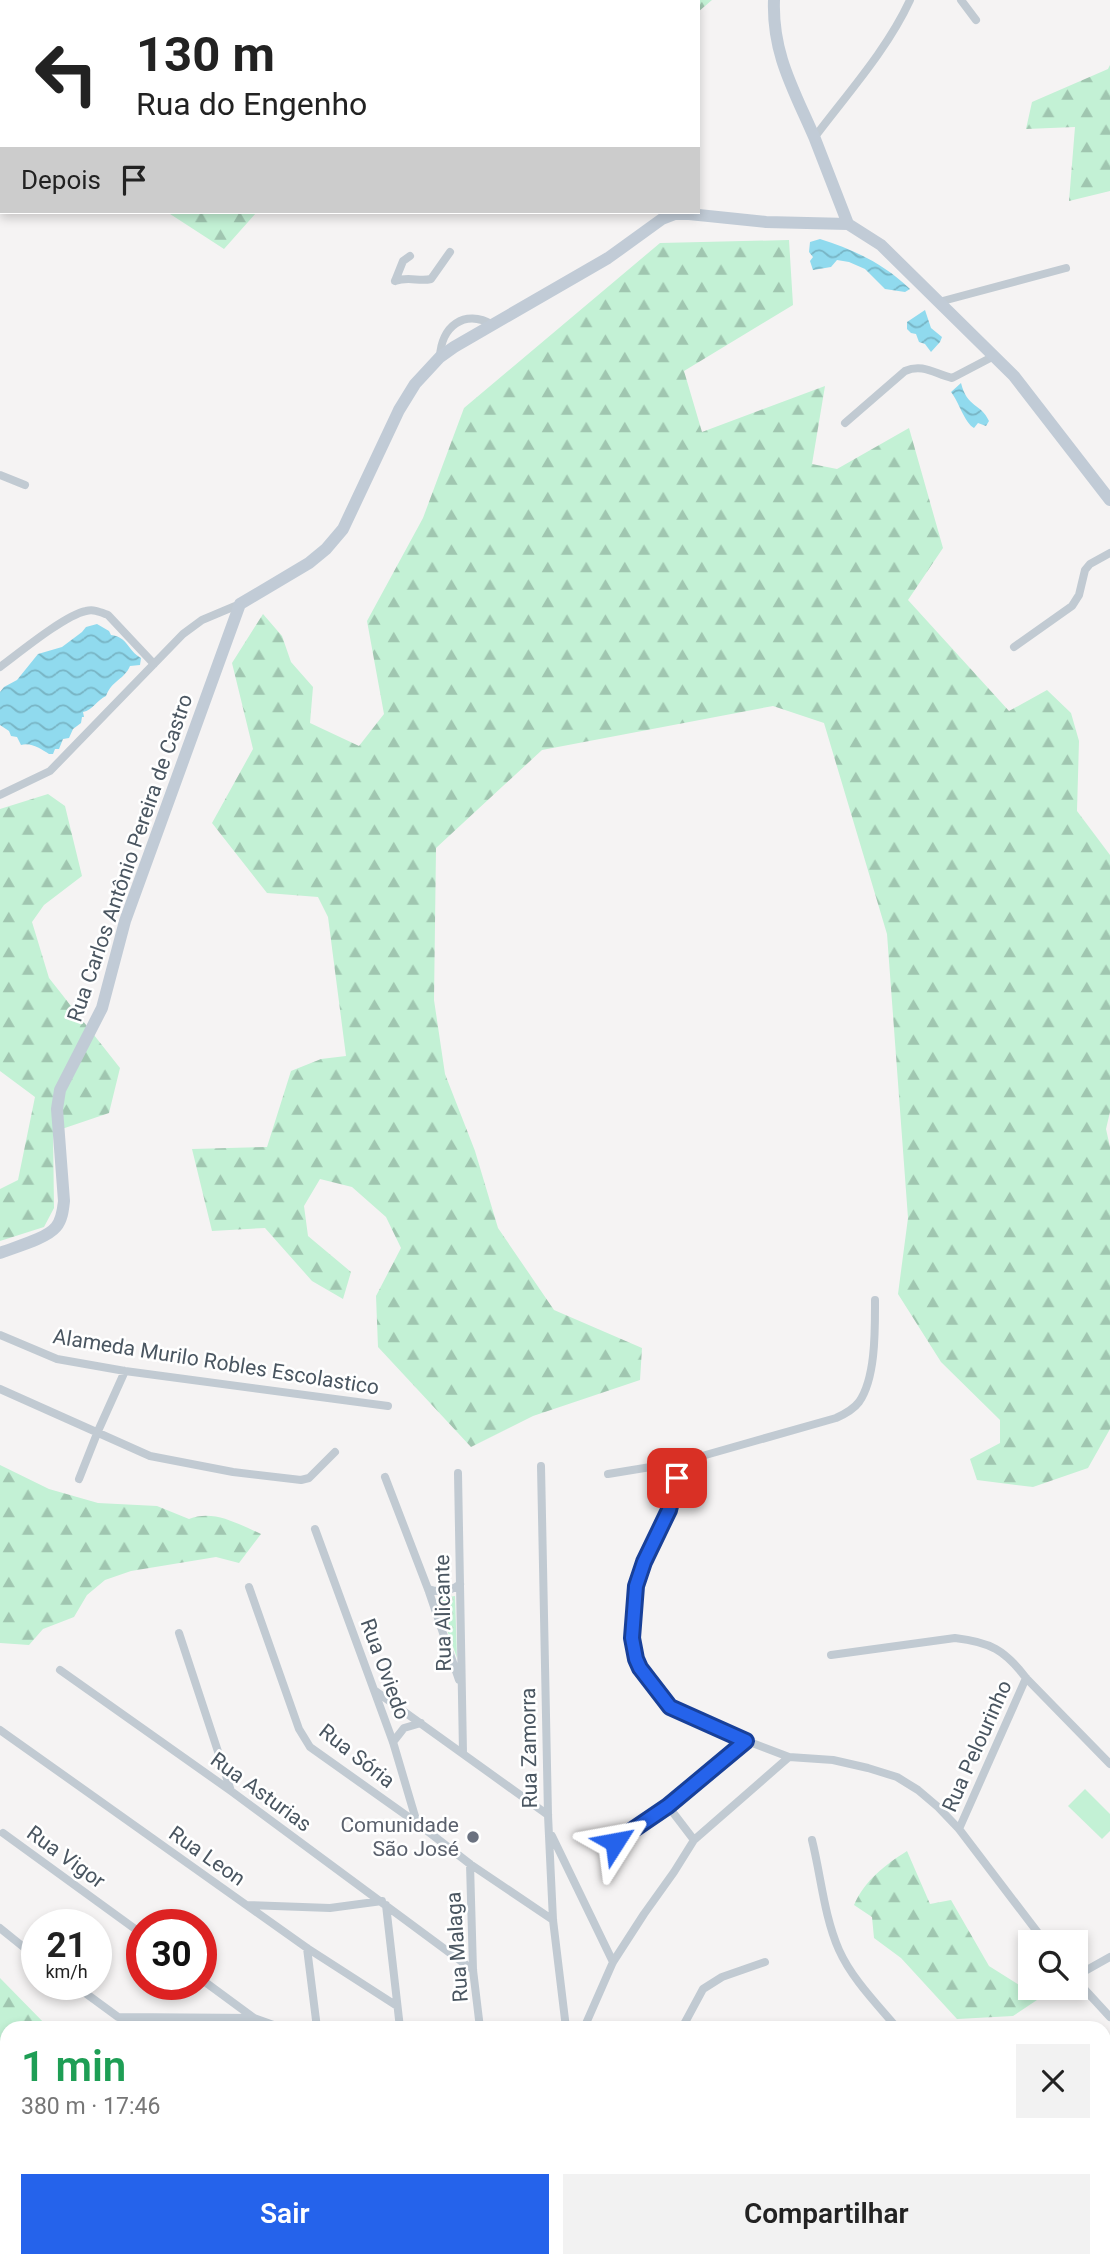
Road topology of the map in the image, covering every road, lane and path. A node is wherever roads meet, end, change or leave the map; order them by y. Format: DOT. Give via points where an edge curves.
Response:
graph roads {
  1 [pos="774,0"];
  2 [pos="910,0"];
  3 [pos="961,0"];
  4 [pos="976,20"];
  5 [pos="814,138"];
  6 [pos="848,224"];
  7 [pos="450,252"];
  8 [pos="410,256"];
  9 [pos="1066,268"];
  10 [pos="939,302"];
  11 [pos="493,325"];
  12 [pos="994,356"];
  13 [pos="440,357"];
  14 [pos="845,423"];
  15 [pos="0,475"];
  16 [pos="25,485"];
  17 [pos="1110,500"];
  18 [pos="1110,553"];
  19 [pos="240,604"];
  20 [pos="1014,647"];
  21 [pos="154,664"];
  22 [pos="0,667"];
  23 [pos="0,794"];
  24 [pos="0,1253"];
  25 [pos="875,1300"];
  26 [pos="0,1335"];
  27 [pos="125,1371"];
  28 [pos="0,1389"];
  29 [pos="388,1406"];
  30 [pos="98,1432"];
  31 [pos="335,1452"];
  32 [pos="681,1462"];
  33 [pos="541,1466"];
  34 [pos="458,1473"];
  35 [pos="608,1474"];
  36 [pos="385,1477"];
  37 [pos="79,1479"];
  38 [pos="315,1529"];
  39 [pos="460,1584"];
  40 [pos="249,1587"];
  41 [pos="428,1589"];
  42 [pos="179,1633"];
  43 [pos="831,1656"];
  44 [pos="60,1670"];
  45 [pos="1026,1678"];
  46 [pos="461,1686"];
  47 [pos="374,1690"];
  48 [pos="421,1723"];
  49 [pos="0,1730"];
  50 [pos="746,1741"];
  51 [pos="393,1742"];
  52 [pos="463,1753"];
  53 [pos="789,1757"];
  54 [pos="1110,1764"];
  55 [pos="231,1791"];
  56 [pos="668,1806"];
  57 [pos="548,1815"];
  58 [pos="417,1823"];
  59 [pos="959,1829"];
  60 [pos="550,1831"];
  61 [pos="3,1833"];
  62 [pos="694,1840"];
  63 [pos="812,1840"];
  64 [pos="615,1842"];
  65 [pos="470,1864"];
  66 [pos="384,1903"];
  67 [pos="247,1905"];
  68 [pos="553,1920"];
  69 [pos="126,1922"];
  70 [pos="0,1928"];
  71 [pos="1036,1930"];
  72 [pos="21,1945"];
  73 [pos="307,1948"];
  74 [pos="1110,1956"];
  75 [pos="613,1962"];
  76 [pos="765,1962"];
  77 [pos="473,1970"];
  78 [pos="1088,1970"];
  79 [pos="217,1991"];
  80 [pos="1088,1992"];
  81 [pos="95,2000"];
  82 [pos="397,2006"];
  83 [pos="1110,2017"];
  84 [pos="254,2018"];
  85 [pos="262,2021"];
  86 [pos="316,2021"];
  87 [pos="399,2021"];
  88 [pos="479,2021"];
  89 [pos="565,2021"];
  90 [pos="587,2021"];
  91 [pos="686,2021"];
  92 [pos="891,2021"];
  1 -- 5 [label="street" via="776,45"];
  2 -- 5 [label="street"];
  3 -- 4 [label="street"];
  5 -- 6 [label="street"];
  6 -- 10 [label="street" via="881,245"];
  6 -- 11 [label="street" via="676,214"];
  7 -- 8 [label="street" via="431,279 395,281"];
  9 -- 10 [label="street"];
  10 -- 12 [label="street"];
  11 -- 13 [label="street"];
  11 -- 13 [label="street" via="473,318 457,323 444,336"];
  12 -- 14 [label="street" via="952,379 913,367"];
  12 -- 17 [label="street"];
  13 -- 19 [label="street" via="399,410 343,529 309,563"];
  15 -- 16 [label="street"];
  18 -- 20 [label="street" via="1085,570 1072,606"];
  19 -- 21 [label="street" via="202,620"];
  19 -- 24 [label="street, Rua Carlos Antônio Pereira de Castro" via="125,921 102,1008 60,1090 62,1215 46,1235"];
  21 -- 22 [label="street" via="108,615 86,611"];
  21 -- 23 [label="street" via="50,771"];
  25 -- 32 [label="street" via="872,1365 862,1397 850,1412"];
  26 -- 27 [label="street, Alameda Murilo Robles Escolastico" via="47,1357"];
  27 -- 29 [label="street, Alameda Murilo Robles Escolastico"];
  27 -- 30 [label="street"];
  28 -- 30 [label="street"];
  30 -- 31 [label="street" via="161,1460 301,1480 309,1478"];
  30 -- 37 [label="street"];
  32 -- 35 [label="street"];
  32 -- 50 [label="street" via="669,1510 636,1586 632,1638 636,1659 670,1707"];
  33 -- 57 [label="street, Rua Zamorra"];
  34 -- 39 [label="street, Rua Alicante"];
  36 -- 41 [label="street"];
  38 -- 47 [label="street, Rua Oviedo"];
  39 -- 41 [label="street" via="444,1591"];
  39 -- 46 [label="street, Rua Alicante"];
  40 -- 58 [label="street, Rua Sória" via="299,1729 310,1747"];
  41 -- 46 [label="street"];
  42 -- 55 [label="street"];
  43 -- 45 [label="street" via="936,1639 975,1640 1004,1653"];
  44 -- 55 [label="street, Rua Asturias"];
  45 -- 54 [label="street"];
  45 -- 59 [label="street, Rua Pelourinho"];
  46 -- 52 [label="street, Rua Alicante"];
  47 -- 48 [label="street"];
  47 -- 51 [label="street, Rua Oviedo"];
  48 -- 51 [label="street" via="404,1728"];
  48 -- 52 [label="street"];
  49 -- 67 [label="street, Rua Leon"];
  50 -- 53 [label="street"];
  50 -- 56 [label="street"];
  51 -- 58 [label="street, Rua Oviedo"];
  52 -- 57 [label="street"];
  53 -- 59 [label="street" via="833,1760 897,1777 939,1807"];
  53 -- 62 [label="street"];
  55 -- 66 [label="street, Rua Asturias"];
  56 -- 62 [label="street"];
  56 -- 64 [label="street"];
  57 -- 60 [label="street, Rua Zamorra"];
  58 -- 65 [label="street, Rua Sória"];
  59 -- 71 [label="street"];
  60 -- 68 [label="street, Rua Zamorra"];
  60 -- 75 [label="street"];
  61 -- 69 [label="street, Rua Vigor"];
  62 -- 75 [label="street"];
  63 -- 92 [label="street" via="839,1950"];
  65 -- 68 [label="street, Rua Sória"];
  65 -- 77 [label="street, Rua Malaga"];
  66 -- 67 [label="street" via="330,1908"];
  66 -- 77 [label="street, Rua Asturias"];
  66 -- 82 [label="street"];
  67 -- 73 [label="street, Rua Leon"];
  68 -- 89 [label="street, Rua Zamorra"];
  70 -- 72 [label="street"];
  73 -- 82 [label="street, Rua Leon"];
  73 -- 86 [label="street"];
  74 -- 78 [label="street"];
  75 -- 90 [label="street"];
  76 -- 91 [label="street" via="703,1989"];
  77 -- 88 [label="street, Rua Malaga"];
  79 -- 84 [label="street"];
  80 -- 83 [label="street"];
  81 -- 84 [label="street" via="118,2017"];
  82 -- 87 [label="street"];
  84 -- 85 [label="street"];
}
